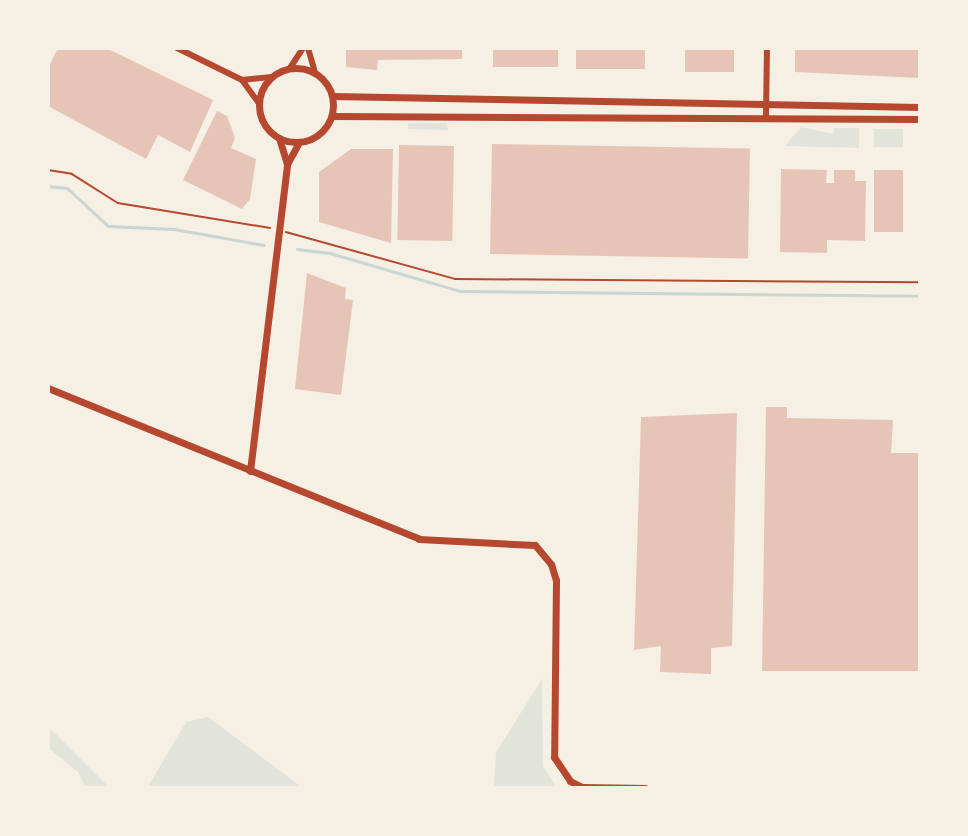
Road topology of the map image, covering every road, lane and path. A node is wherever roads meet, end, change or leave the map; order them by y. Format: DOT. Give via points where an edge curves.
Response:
graph roads {
  1 [pos="177,48"];
  2 [pos="303,48"];
  3 [pos="308,48"];
  4 [pos="767,48"];
  5 [pos="291,68"];
  6 [pos="315,73"];
  7 [pos="272,77"];
  8 [pos="242,80"];
  9 [pos="332,96"];
  10 [pos="259,103"];
  11 [pos="766,105"];
  12 [pos="920,107"];
  13 [pos="332,116"];
  14 [pos="766,117"];
  15 [pos="920,119"];
  16 [pos="279,138"];
  17 [pos="299,142"];
  18 [pos="287,164"];
  19 [pos="48,170"];
  20 [pos="280,232"];
  21 [pos="920,282"];
  22 [pos="48,388"];
  23 [pos="250,471"];
  24 [pos="645,788"];
  1 -- 8 [label="street"];
  2 -- 5 [label="street"];
  3 -- 6 [label="street"];
  4 -- 11 [label="street"];
  5 -- 6 [label="street"];
  5 -- 7 [label="street"];
  6 -- 9 [label="street"];
  7 -- 8 [label="street"];
  7 -- 10 [label="street"];
  8 -- 10 [label="street"];
  9 -- 11 [label="street"];
  9 -- 13 [label="street"];
  10 -- 16 [label="street" via="262,119"];
  11 -- 12 [label="street"];
  11 -- 14 [label="street"];
  13 -- 14 [label="street"];
  13 -- 17 [label="street" via="316,136"];
  14 -- 15 [label="street"];
  16 -- 17 [label="street"];
  16 -- 18 [label="street"];
  17 -- 18 [label="street"];
  18 -- 20 [label="street"];
  19 -- 20 [label="path" via="72,174 118,203"];
  20 -- 21 [label="path" via="455,279"];
  20 -- 23 [label="street"];
  22 -- 23 [label="street"];
  23 -- 24 [label="street" via="419,538 535,545 551,564 556,580 554,757 570,781 582,787"];
}
